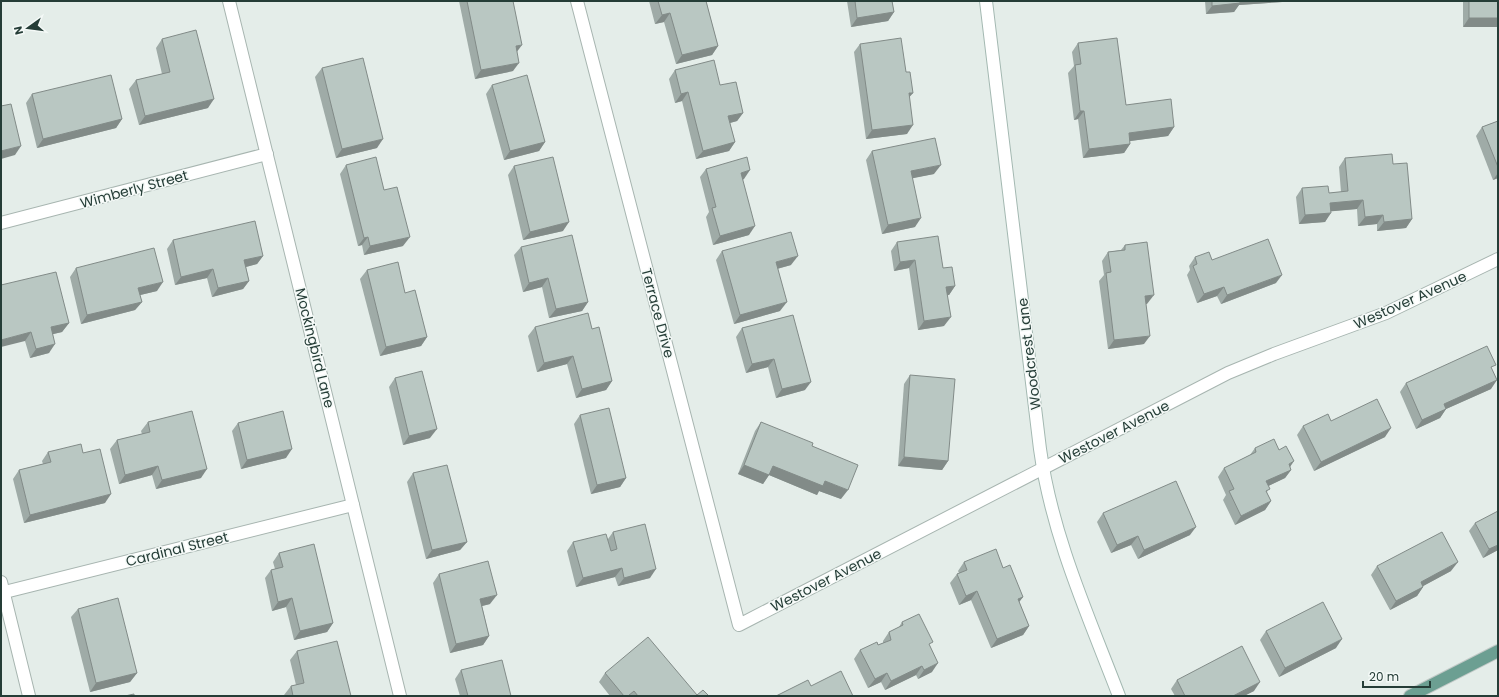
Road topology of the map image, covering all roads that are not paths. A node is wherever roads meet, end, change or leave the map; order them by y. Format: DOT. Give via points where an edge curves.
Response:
graph roads {
  1 [pos="229,1"];
  2 [pos="577,1"];
  3 [pos="986,1"];
  4 [pos="267,154"];
  5 [pos="1,223"];
  6 [pos="1498,259"];
  7 [pos="1043,469"];
  8 [pos="353,505"];
  9 [pos="2,589"];
  10 [pos="739,625"];
  11 [pos="1498,651"];
  12 [pos="29,696"];
  13 [pos="400,696"];
  14 [pos="1119,696"];
  15 [pos="1410,696"];
  1 -- 4 [label="street, Mockingbird Lane"];
  2 -- 10 [label="street, Terrace Drive"];
  3 -- 7 [label="street, Woodcrest Lane"];
  4 -- 5 [label="street, Wimberly Street"];
  4 -- 8 [label="street, Mockingbird Lane"];
  6 -- 7 [label="street, Westover Avenue" via="1386,313 1274,354 1228,374"];
  7 -- 10 [label="street, Westover Avenue"];
  7 -- 14 [label="street, Woodcrest Lane" via="1062,548"];
  8 -- 9 [label="street, Cardinal Street"];
  8 -- 13 [label="street, Mockingbird Lane"];
  9 -- 12 [label="street"];
  11 -- 15 [label="main road"];
}
